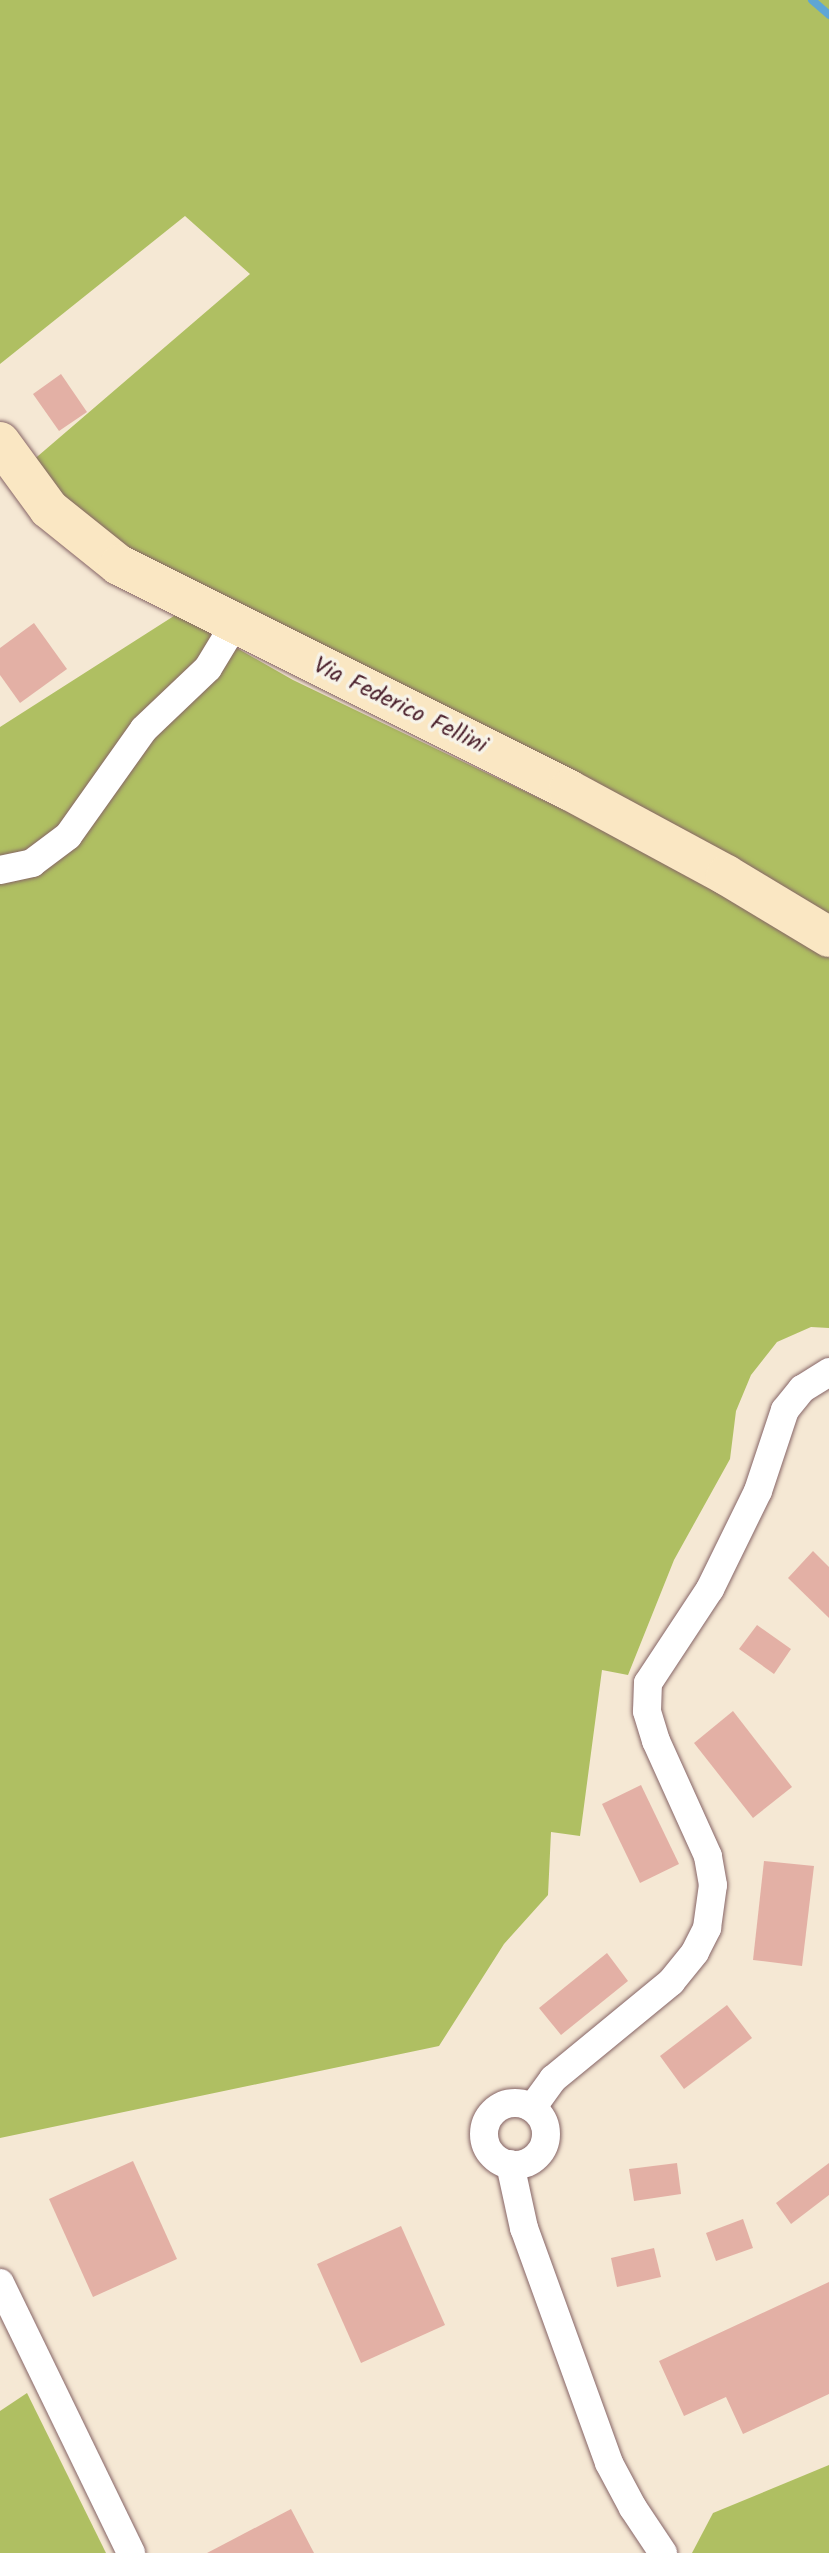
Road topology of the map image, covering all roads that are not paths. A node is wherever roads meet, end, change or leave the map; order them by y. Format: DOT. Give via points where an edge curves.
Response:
graph roads {
  1 [pos="0,442"];
  2 [pos="234,625"];
  3 [pos="0,870"];
  4 [pos="829,937"];
  5 [pos="829,1372"];
  6 [pos="532,2108"];
  7 [pos="510,2164"];
  8 [pos="0,2283"];
  9 [pos="131,2553"];
  10 [pos="663,2553"];
  1 -- 2 [label="street, Via Federico Fellini" via="49,509 119,565"];
  2 -- 3 [label="street" via="208,668 144,729 68,836 32,863"];
  2 -- 4 [label="street, Via Federico Fellini" via="569,790"];
  5 -- 6 [label="street" via="802,1389 785,1410 758,1491 710,1589 648,1683 647,1711 656,1741 708,1856 713,1885 707,1928 671,1982 553,2079"];
  6 -- 7 [label="street" via="546,2131 542,2148 529,2162"];
  6 -- 7 [label="street" via="505,2105 486,2125 489,2150"];
  7 -- 10 [label="street" via="524,2228 609,2463"];
  8 -- 9 [label="street"];
}
